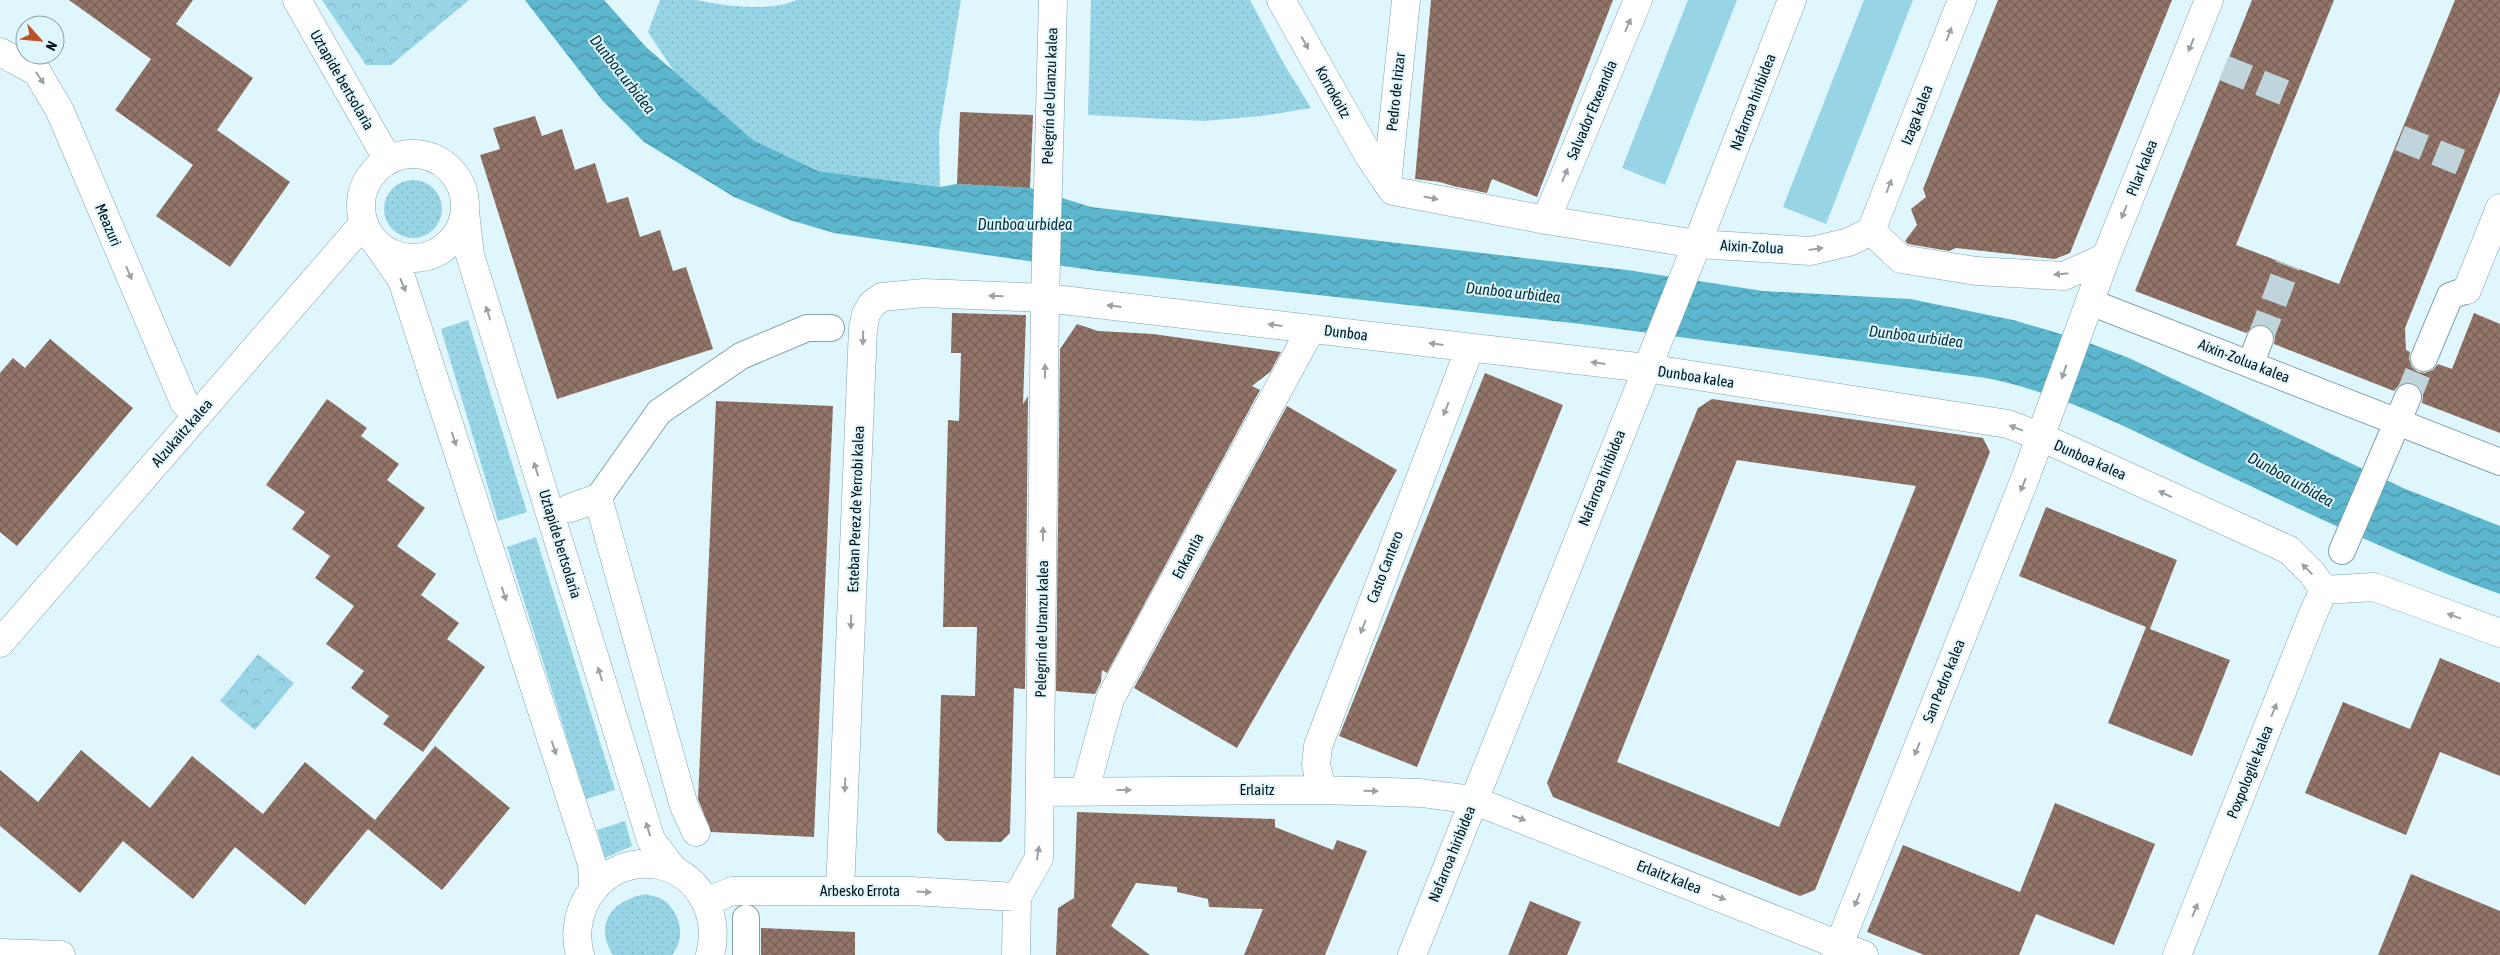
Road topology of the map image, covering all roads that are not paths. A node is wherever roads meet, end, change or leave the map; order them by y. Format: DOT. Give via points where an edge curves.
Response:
graph roads {
  1 [pos="297,0"];
  2 [pos="1053,0"];
  3 [pos="1281,0"];
  4 [pos="1406,0"];
  5 [pos="1638,0"];
  6 [pos="1792,0"];
  7 [pos="1962,0"];
  8 [pos="2209,0"];
  9 [pos="0,52"];
  10 [pos="388,160"];
  11 [pos="1387,183"];
  12 [pos="2500,208"];
  13 [pos="465,212"];
  14 [pos="1546,220"];
  15 [pos="1871,231"];
  16 [pos="371,234"];
  17 [pos="1697,244"];
  18 [pos="2106,257"];
  19 [pos="1045,285"];
  20 [pos="2467,290"];
  21 [pos="2090,302"];
  22 [pos="831,328"];
  23 [pos="1310,329"];
  24 [pos="2260,339"];
  25 [pos="1470,348"];
  26 [pos="2424,358"];
  27 [pos="2250,363"];
  28 [pos="1646,368"];
  29 [pos="2408,397"];
  30 [pos="2052,406"];
  31 [pos="198,416"];
  32 [pos="2397,421"];
  33 [pos="2042,437"];
  34 [pos="2500,462"];
  35 [pos="598,498"];
  36 [pos="570,508"];
  37 [pos="2342,551"];
  38 [pos="2324,590"];
  39 [pos="2500,633"];
  40 [pos="0,643"];
  41 [pos="1085,790"];
  42 [pos="1322,790"];
  43 [pos="1040,792"];
  44 [pos="1473,800"];
  45 [pos="696,832"];
  46 [pos="674,870"];
  47 [pos="593,887"];
  48 [pos="840,891"];
  49 [pos="1017,896"];
  50 [pos="706,902"];
  51 [pos="746,918"];
  52 [pos="1837,950"];
  53 [pos="0,953"];
  54 [pos="60,955"];
  55 [pos="580,955"];
  56 [pos="710,955"];
  57 [pos="746,955"];
  58 [pos="1016,955"];
  59 [pos="1412,955"];
  60 [pos="1864,955"];
  61 [pos="2177,955"];
  1 -- 10 [label="street, Uztapide bertsolaria"];
  2 -- 19 [label="street, Pelegrín de Uranzu kalea"];
  3 -- 11 [label="street, Korrokoitz, one-way"];
  4 -- 11 [label="street, Pedro de Irizar"];
  14 -- 5 [label="street, Salvador Etxeandia, one-way"];
  6 -- 17 [label="street, Nafarroa hiribidea"];
  15 -- 7 [label="street, Izaga kalea, one-way"];
  8 -- 18 [label="street, Pilar kalea, one-way"];
  9 -- 31 [label="street, Meazuri, one-way" via="37,72 60,111 184,402"];
  10 -- 13 [label="street" via="419,154 448,167 464,195"];
  10 -- 16 [label="street" via="374,172 364,188 361,205"];
  11 -- 14 [label="street, Aixin-Zolua, one-way" via="1393,191"];
  12 -- 20 [label="street"];
  13 -- 16 [label="street" via="451,241 423,257 406,258 391,253"];
  46 -- 13 [label="street, Uztapide bertsolaria, one-way" via="651,840 470,256"];
  14 -- 17 [label="street, Aixin-Zolua"];
  17 -- 15 [label="street, Aixin-Zolua, one-way" via="1812,251 1849,242"];
  18 -- 15 [label="street, one-way" via="2064,276 1976,271 1901,259"];
  16 -- 31 [label="street, Alzukaitz kalea"];
  16 -- 47 [label="street, one-way" via="405,288 592,864"];
  17 -- 28 [label="street, Nafarroa hiribidea"];
  18 -- 21 [label="street, Pilar kalea"];
  23 -- 19 [label="street, Dunboa, one-way"];
  43 -- 19 [label="street, Pelegrín de Uranzu kalea, one-way"];
  19 -- 48 [label="street, Esteban Perez de Yerrobi kalea, one-way" via="882,297 866,314"];
  20 -- 26 [label="street" via="2450,296"];
  21 -- 27 [label="street, Aixin-Zolua kalea"];
  21 -- 30 [label="street, Pilar kalea, one-way"];
  22 -- 35 [label="street" via="807,328 741,356 659,412"];
  25 -- 23 [label="street, Dunboa, one-way"];
  23 -- 41 [label="street, Enkantia" via="1110,699"];
  24 -- 27 [label="street"];
  28 -- 25 [label="street, Dunboa, one-way"];
  25 -- 42 [label="street, Casto Cantero, one-way" via="1318,746 1316,765"];
  27 -- 32 [label="street, Aixin-Zolua kalea"];
  33 -- 28 [label="street, Dunboa kalea, one-way" via="2008,424"];
  28 -- 44 [label="street, Nafarroa hiribidea"];
  29 -- 32 [label="street"];
  30 -- 33 [label="street, San Pedro kalea"];
  31 -- 40 [label="street, Alzukaitz kalea"];
  32 -- 34 [label="street, Aixin-Zolua kalea"];
  32 -- 37 [label="street"];
  38 -- 33 [label="street, Dunboa kalea, one-way" via="2289,550"];
  33 -- 52 [label="street, San Pedro kalea, one-way"];
  35 -- 36 [label="street"];
  35 -- 45 [label="street" via="684,806"];
  39 -- 38 [label="street, one-way" via="2374,587"];
  61 -- 38 [label="street, Poxpologile kalea, one-way"];
  41 -- 42 [label="street, Erlaitz, one-way"];
  41 -- 43 [label="street, Erlaitz"];
  42 -- 44 [label="street, Erlaitz, one-way" via="1421,793"];
  49 -- 43 [label="street, Pelegrín de Uranzu kalea, one-way" via="1039,858"];
  44 -- 52 [label="street, Erlaitz kalea, one-way"];
  44 -- 59 [label="street, Nafarroa hiribidea"];
  46 -- 47 [label="street" via="652,864 631,865 611,873"];
  46 -- 50 [label="street" via="692,884"];
  47 -- 55 [label="street" via="582,904 577,924"];
  48 -- 49 [label="street, Arbesko Errota, one-way"];
  48 -- 50 [label="street, Arbesko Errota" via="732,891"];
  49 -- 58 [label="street, Pelegrín de Uranzu kalea"];
  50 -- 56 [label="street" via="714,940"];
  51 -- 57 [label="street"];
  52 -- 60 [label="street, Erlaitz kalea"];
  53 -- 54 [label="street"];
}
